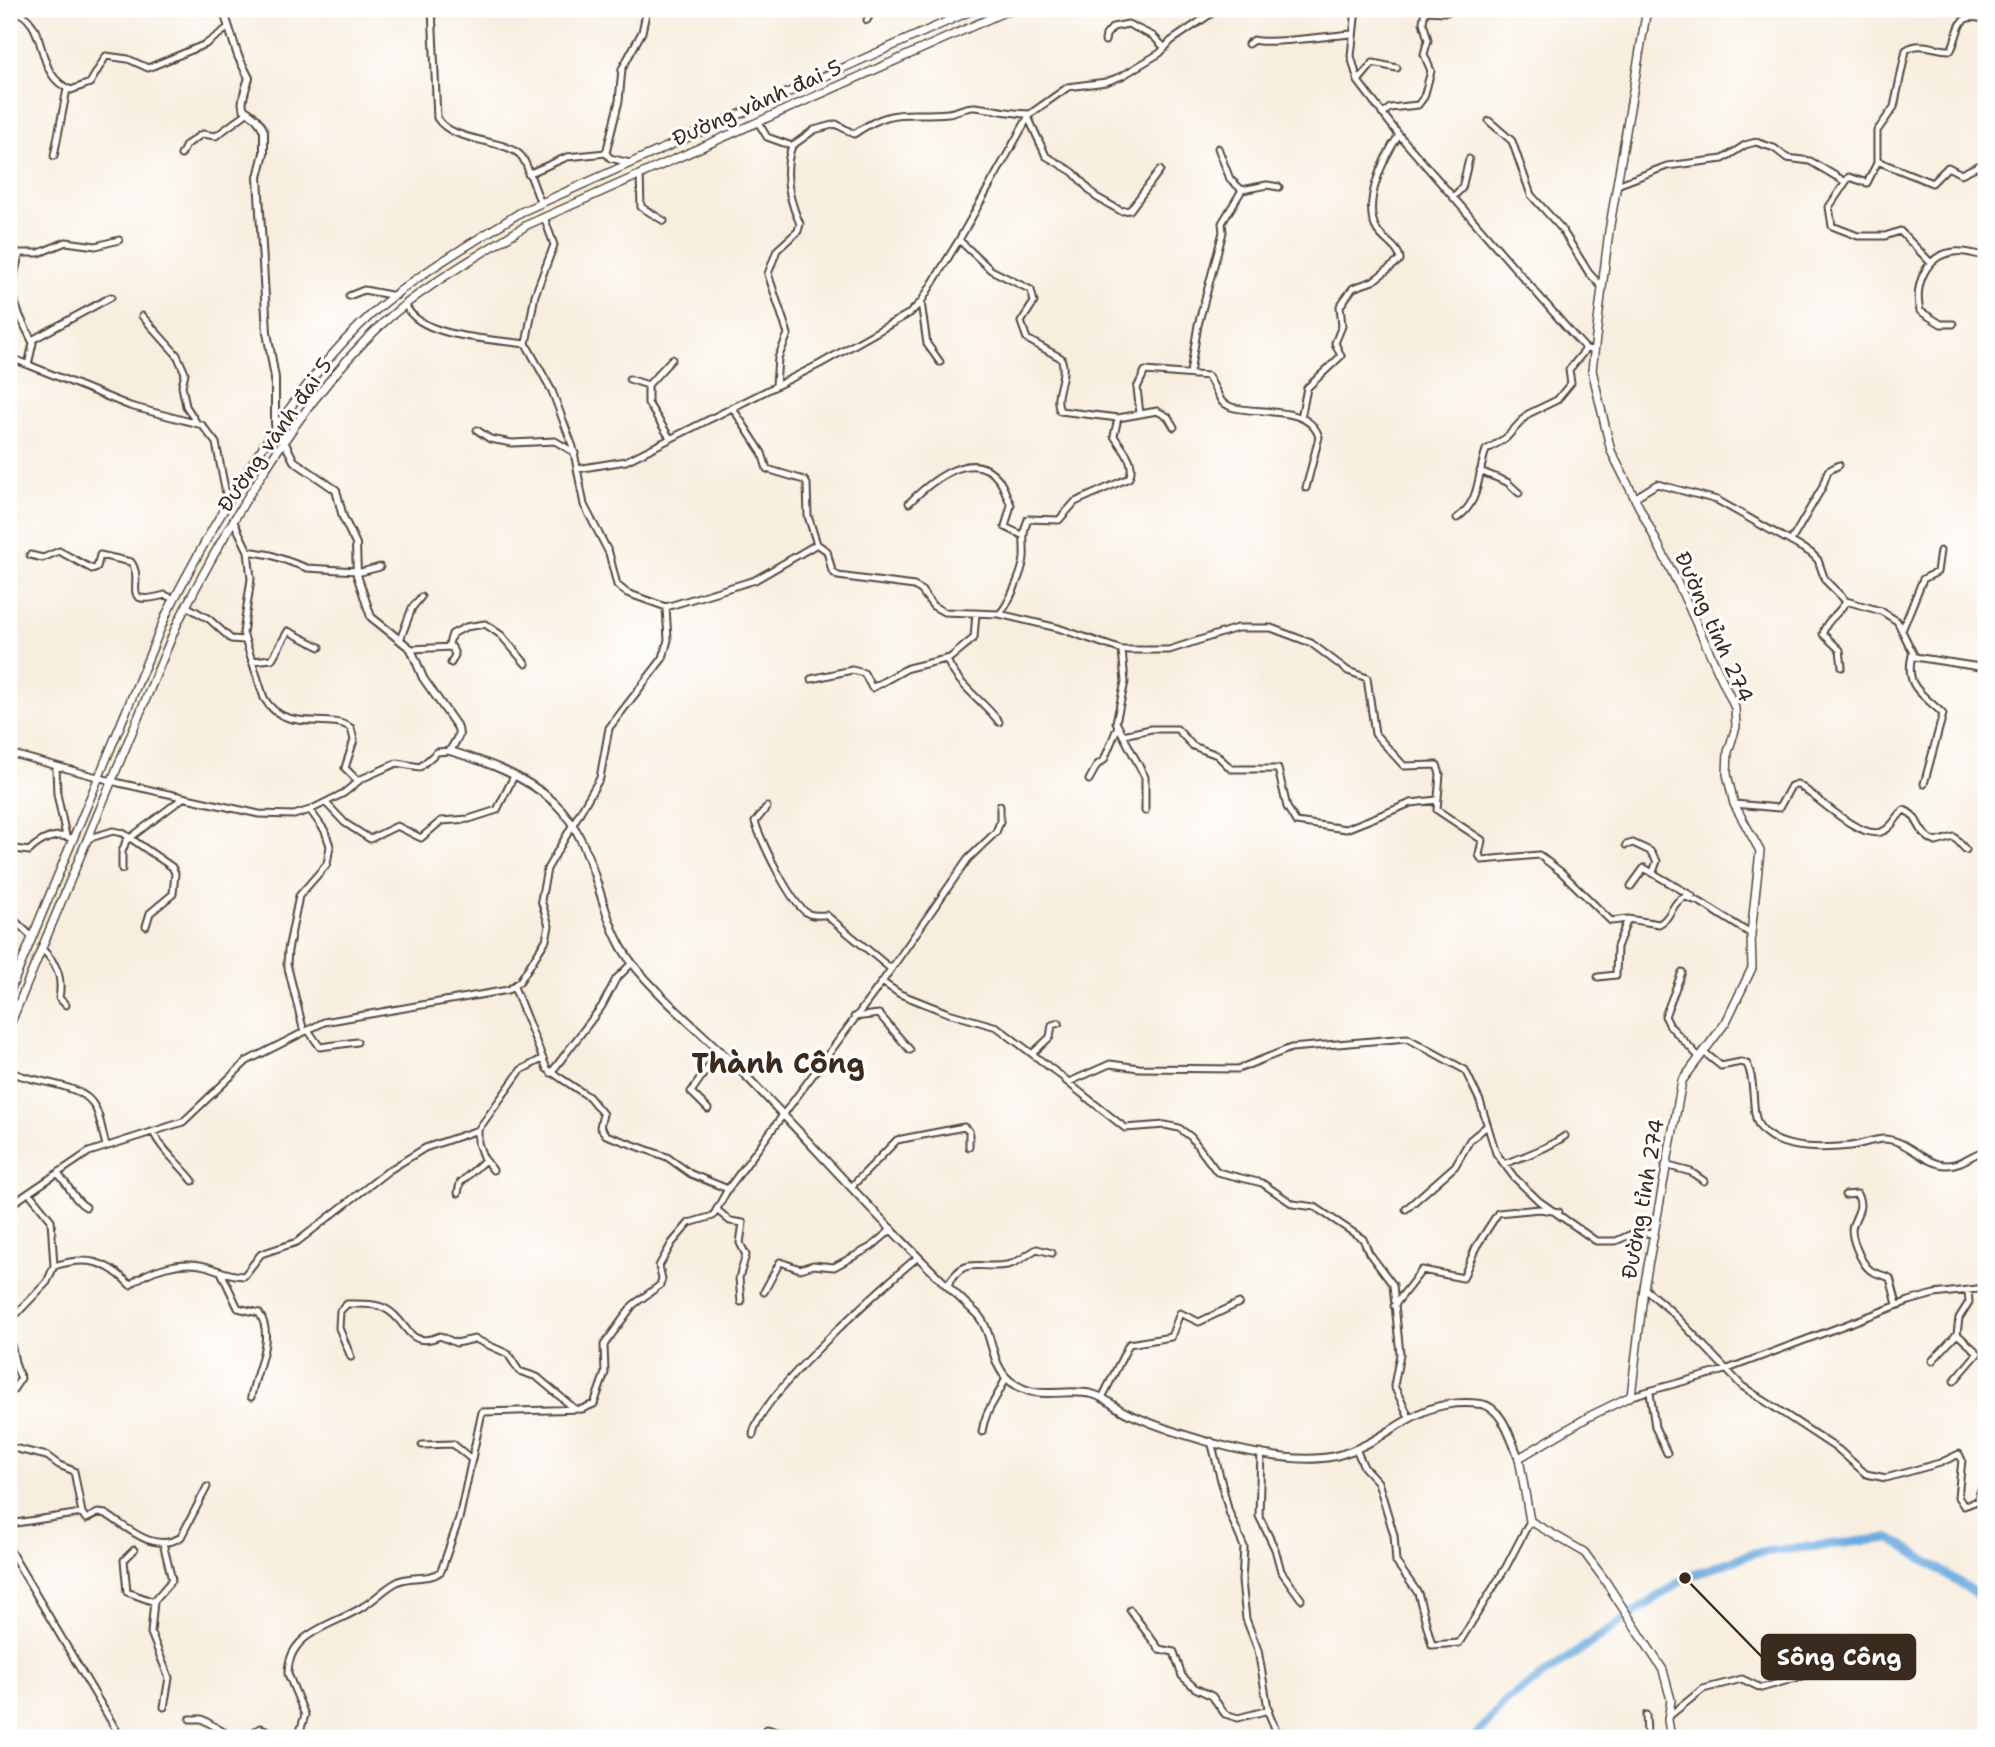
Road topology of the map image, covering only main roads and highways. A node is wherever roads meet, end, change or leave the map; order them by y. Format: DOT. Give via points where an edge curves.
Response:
graph roads {
  1 [pos="975,9"];
  2 [pos="1011,9"];
  3 [pos="1647,10"];
  4 [pos="9,993"];
  5 [pos="9,1027"];
  6 [pos="1671,1738"];
  1 -- 4 [label="main road, Đường vành đai 5" via="541,203 453,255 375,311 316,374 228,505 174,599 69,837"];
  2 -- 5 [label="main road, Đường vành đai 5" via="544,217 458,268 383,323 327,384 284,444 186,606"];
  3 -- 6 [label="main road, Đường tỉnh 274" via="1589,349 1609,445 1735,708 1726,763 1734,804 1760,851 1751,934 1753,957 1749,977 1726,1022 1682,1082 1644,1288 1631,1396 1519,1458 1530,1521 1584,1552 1668,1683"];
}
